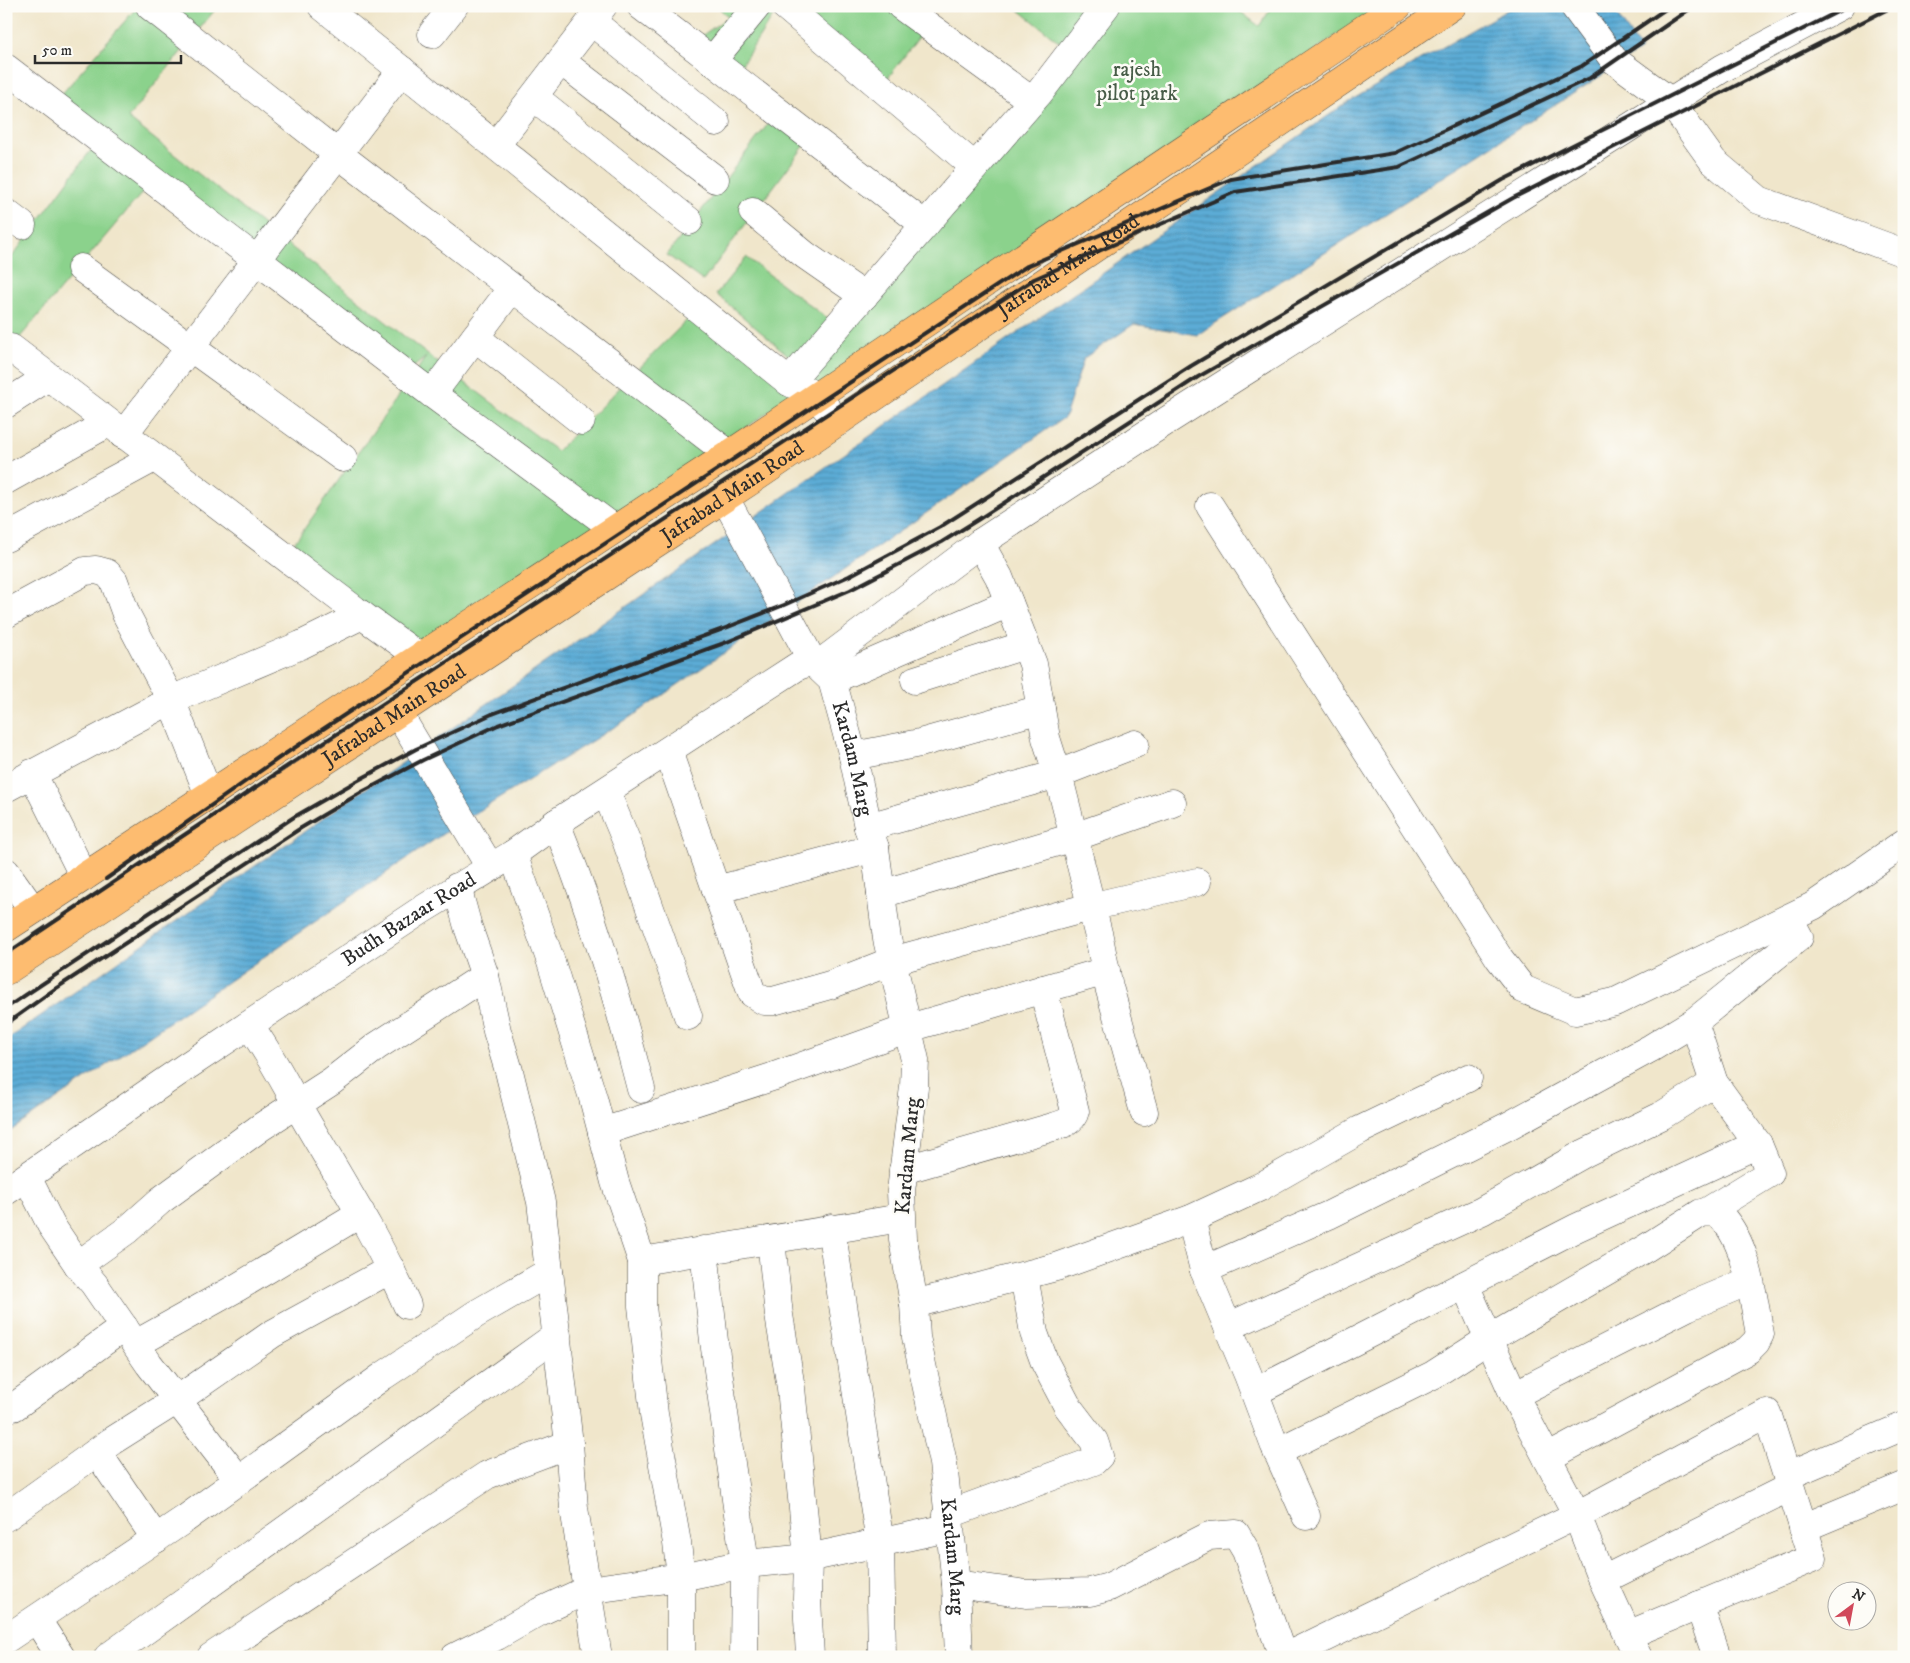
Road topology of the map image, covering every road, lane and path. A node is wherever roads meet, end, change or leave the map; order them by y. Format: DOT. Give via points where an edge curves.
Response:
graph roads {
  1 [pos="150,6"];
  2 [pos="322,6"];
  3 [pos="454,6"];
  4 [pos="641,6"];
  5 [pos="757,6"];
  6 [pos="785,6"];
  7 [pos="900,6"];
  8 [pos="1106,6"];
  9 [pos="1398,6"];
  10 [pos="1452,6"];
  11 [pos="1574,6"];
  12 [pos="1840,6"];
  13 [pos="597,14"];
  14 [pos="432,34"];
  15 [pos="561,61"];
  16 [pos="712,61"];
  17 [pos="6,68"];
  18 [pos="402,70"];
  19 [pos="534,97"];
  20 [pos="1032,101"];
  21 [pos="1670,101"];
  22 [pos="716,122"];
  23 [pos="496,146"];
  24 [pos="338,154"];
  25 [pos="975,167"];
  26 [pos="715,179"];
  27 [pos="753,212"];
  28 [pos="689,221"];
  29 [pos="925,225"];
  30 [pos="1904,253"];
  31 [pos="257,260"];
  32 [pos="81,268"];
  33 [pos="512,288"];
  34 [pos="864,296"];
  35 [pos="475,337"];
  36 [pos="191,347"];
  37 [pos="11,348"];
  38 [pos="48,377"];
  39 [pos="789,382"];
  40 [pos="432,394"];
  41 [pos="816,396"];
  42 [pos="6,404"];
  43 [pos="581,422"];
  44 [pos="838,422"];
  45 [pos="116,429"];
  46 [pos="729,454"];
  47 [pos="154,458"];
  48 [pos="343,458"];
  49 [pos="6,480"];
  50 [pos="725,498"];
  51 [pos="1210,506"];
  52 [pos="615,529"];
  53 [pos="6,538"];
  54 [pos="980,544"];
  55 [pos="1009,603"];
  56 [pos="6,614"];
  57 [pos="362,615"];
  58 [pos="1025,645"];
  59 [pos="420,657"];
  60 [pos="821,669"];
  61 [pos="915,680"];
  62 [pos="171,700"];
  63 [pos="1041,709"];
  64 [pos="398,713"];
  65 [pos="1135,744"];
  66 [pos="668,751"];
  67 [pos="853,756"];
  68 [pos="32,773"];
  69 [pos="1058,774"];
  70 [pos="6,788"];
  71 [pos="606,792"];
  72 [pos="209,794"];
  73 [pos="1172,803"];
  74 [pos="556,823"];
  75 [pos="1074,837"];
  76 [pos="872,838"];
  77 [pos="1904,843"];
  78 [pos="513,854"];
  79 [pos="490,868"];
  80 [pos="6,872"];
  81 [pos="84,877"];
  82 [pos="1197,882"];
  83 [pos="457,887"];
  84 [pos="716,890"];
  85 [pos="881,894"];
  86 [pos="1090,906"];
  87 [pos="33,910"];
  88 [pos="1789,918"];
  89 [pos="6,928"];
  90 [pos="892,961"];
  91 [pos="1106,970"];
  92 [pos="6,971"];
  93 [pos="485,976"];
  94 [pos="1043,989"];
  95 [pos="688,1016"];
  96 [pos="1694,1022"];
  97 [pos="249,1024"];
  98 [pos="909,1028"];
  99 [pos="1468,1078"];
  100 [pos="1714,1083"];
  101 [pos="641,1089"];
  102 [pos="296,1105"];
  103 [pos="1144,1112"];
  104 [pos="602,1132"];
  105 [pos="1758,1144"];
  106 [pos="903,1170"];
  107 [pos="17,1184"];
  108 [pos="1708,1211"];
  109 [pos="361,1213"];
  110 [pos="902,1218"];
  111 [pos="1191,1219"];
  112 [pos="831,1228"];
  113 [pos="771,1240"];
  114 [pos="704,1250"];
  115 [pos="642,1261"];
  116 [pos="78,1265"];
  117 [pos="391,1269"];
  118 [pos="1204,1270"];
  119 [pos="549,1272"];
  120 [pos="1024,1276"];
  121 [pos="1749,1281"];
  122 [pos="1465,1285"];
  123 [pos="914,1304"];
  124 [pos="407,1305"];
  125 [pos="1228,1327"];
  126 [pos="557,1335"];
  127 [pos="130,1336"];
  128 [pos="1490,1339"];
  129 [pos="1254,1392"];
  130 [pos="1514,1395"];
  131 [pos="177,1400"];
  132 [pos="14,1407"];
  133 [pos="1904,1426"];
  134 [pos="569,1444"];
  135 [pos="97,1452"];
  136 [pos="1278,1452"];
  137 [pos="1547,1458"];
  138 [pos="239,1480"];
  139 [pos="1789,1481"];
  140 [pos="1904,1486"];
  141 [pos="1577,1515"];
  142 [pos="1306,1516"];
  143 [pos="6,1517"];
  144 [pos="948,1522"];
  145 [pos="1803,1528"];
  146 [pos="156,1539"];
  147 [pos="880,1543"];
  148 [pos="808,1558"];
  149 [pos="745,1564"];
  150 [pos="680,1577"];
  151 [pos="1603,1580"];
  152 [pos="956,1584"];
  153 [pos="587,1590"];
  154 [pos="1699,1605"];
  155 [pos="38,1620"];
  156 [pos="6,1638"];
  157 [pos="1633,1646"];
  158 [pos="502,1647"];
  159 [pos="61,1657"];
  160 [pos="108,1657"];
  161 [pos="211,1657"];
  162 [pos="455,1657"];
  163 [pos="598,1657"];
  164 [pos="681,1657"];
  165 [pos="744,1657"];
  166 [pos="810,1657"];
  167 [pos="882,1657"];
  168 [pos="959,1657"];
  169 [pos="1284,1657"];
  170 [pos="1717,1657"];
  1 -- 24 [label="street"];
  2 -- 18 [label="street"];
  3 -- 14 [label="street"];
  4 -- 16 [label="street"];
  5 -- 16 [label="street"];
  6 -- 25 [label="street"];
  7 -- 20 [label="street"];
  8 -- 20 [label="street"];
  9 -- 41 [label="main road, Jafrabad Main Road"];
  10 -- 44 [label="main road, Jafrabad Main Road"];
  11 -- 21 [label="street" via="1614,60"];
  12 -- 21 [label="street" via="1723,68"];
  13 -- 15 [label="street"];
  13 -- 22 [label="street"];
  15 -- 19 [label="street"];
  15 -- 26 [label="street"];
  16 -- 29 [label="street"];
  17 -- 31 [label="street"];
  18 -- 23 [label="street"];
  18 -- 24 [label="street"];
  19 -- 23 [label="street"];
  19 -- 28 [label="street"];
  20 -- 25 [label="street"];
  21 -- 30 [label="street" via="1713,161 1759,200"];
  21 -- 54 [label="street" via="1168,420"];
  23 -- 39 [label="street"];
  24 -- 31 [label="street"];
  24 -- 33 [label="street"];
  25 -- 29 [label="street"];
  27 -- 34 [label="street" via="805,255"];
  29 -- 34 [label="street"];
  31 -- 36 [label="street"];
  31 -- 40 [label="street"];
  32 -- 36 [label="street"];
  33 -- 35 [label="street"];
  33 -- 46 [label="street"];
  34 -- 39 [label="street"];
  35 -- 40 [label="street"];
  35 -- 43 [label="street"];
  36 -- 45 [label="street"];
  36 -- 48 [label="street"];
  37 -- 38 [label="street"];
  38 -- 42 [label="street"];
  38 -- 45 [label="street"];
  39 -- 41 [label="street"];
  40 -- 52 [label="street"];
  41 -- 44 [label="street"];
  41 -- 46 [label="main road, Jafrabad Main Road"];
  44 -- 50 [label="main road, Jafrabad Main Road"];
  45 -- 47 [label="street"];
  45 -- 49 [label="street"];
  46 -- 52 [label="main road, Jafrabad Main Road"];
  47 -- 53 [label="street"];
  47 -- 57 [label="street"];
  50 -- 60 [label="street, Kardam Marg"];
  50 -- 64 [label="main road, Jafrabad Main Road"];
  51 -- 88 [label="street" via="1499,958 1523,990 1575,1011 1616,1002"];
  52 -- 59 [label="main road, Jafrabad Main Road"];
  54 -- 55 [label="street"];
  54 -- 60 [label="street"];
  55 -- 58 [label="street"];
  55 -- 60 [label="street"];
  56 -- 62 [label="street" via="85,571 107,573"];
  57 -- 59 [label="street"];
  57 -- 62 [label="street" via="301,645"];
  58 -- 61 [label="street"];
  58 -- 63 [label="street" via="1033,664"];
  59 -- 72 [label="main road, Jafrabad Main Road"];
  60 -- 66 [label="street, Budh Bazaar Road" via="798,666"];
  60 -- 67 [label="street, Kardam Marg"];
  62 -- 68 [label="street"];
  62 -- 72 [label="street"];
  63 -- 67 [label="street" via="920,743"];
  63 -- 69 [label="street" via="1046,738"];
  64 -- 79 [label="street"];
  64 -- 92 [label="main road, Jafrabad Main Road"];
  65 -- 69 [label="street"];
  66 -- 71 [label="street, Budh Bazaar Road"];
  66 -- 84 [label="street"];
  67 -- 76 [label="street, Kardam Marg"];
  68 -- 70 [label="street"];
  68 -- 81 [label="street"];
  69 -- 75 [label="street"];
  69 -- 76 [label="street"];
  71 -- 74 [label="street, Budh Bazaar Road"];
  71 -- 95 [label="street"];
  72 -- 81 [label="main road, Jafrabad Main Road"];
  73 -- 75 [label="street"];
  74 -- 78 [label="street, Budh Bazaar Road"];
  74 -- 101 [label="street" via="583,888"];
  75 -- 85 [label="street"];
  75 -- 86 [label="street"];
  76 -- 84 [label="street"];
  76 -- 85 [label="street, Kardam Marg"];
  77 -- 88 [label="street" via="1813,906"];
  78 -- 79 [label="street, Budh Bazaar Road"];
  78 -- 104 [label="street" via="551,962"];
  79 -- 83 [label="street, Budh Bazaar Road"];
  80 -- 87 [label="street"];
  81 -- 87 [label="main road, Jafrabad Main Road"];
  82 -- 86 [label="street"];
  83 -- 93 [label="street"];
  83 -- 97 [label="street, Budh Bazaar Road"];
  84 -- 90 [label="street" via="752,993 764,1001 830,985"];
  85 -- 90 [label="street, Kardam Marg"];
  86 -- 90 [label="street"];
  86 -- 91 [label="street"];
  87 -- 89 [label="main road, Jafrabad Main Road"];
  88 -- 96 [label="street" via="1799,937"];
  90 -- 98 [label="street, Kardam Marg"];
  91 -- 94 [label="street"];
  91 -- 103 [label="street"];
  93 -- 102 [label="street" via="385,1041"];
  93 -- 119 [label="street" via="541,1202"];
  94 -- 98 [label="street"];
  94 -- 106 [label="street" via="1075,1110 1074,1118"];
  96 -- 100 [label="street"];
  96 -- 118 [label="street" via="1510,1125 1329,1215"];
  97 -- 102 [label="street"];
  97 -- 107 [label="street, Budh Bazaar Road"];
  98 -- 104 [label="street"];
  98 -- 106 [label="street, Kardam Marg" via="915,1060 914,1087"];
  99 -- 111 [label="street" via="1360,1130 1260,1187"];
  100 -- 105 [label="street"];
  100 -- 125 [label="street" via="1661,1116 1585,1153 1482,1211"];
  102 -- 109 [label="street"];
  102 -- 116 [label="street" via="161,1200 127,1230"];
  104 -- 115 [label="street"];
  105 -- 108 [label="street" via="1770,1173"];
  105 -- 122 [label="street" via="1576,1228"];
  106 -- 110 [label="street, Kardam Marg"];
  107 -- 116 [label="street"];
  108 -- 121 [label="street" via="1716,1211 1732,1228"];
  108 -- 128 [label="street"];
  109 -- 117 [label="street"];
  109 -- 127 [label="street" via="238,1287"];
  110 -- 112 [label="street"];
  110 -- 123 [label="street, Kardam Marg"];
  111 -- 118 [label="street"];
  111 -- 120 [label="street"];
  112 -- 113 [label="street"];
  112 -- 147 [label="street"];
  113 -- 114 [label="street"];
  113 -- 148 [label="street" via="791,1388"];
  114 -- 115 [label="street"];
  114 -- 149 [label="street"];
  115 -- 150 [label="street" via="642,1306 654,1414"];
  116 -- 127 [label="street"];
  117 -- 124 [label="street"];
  117 -- 131 [label="street" via="272,1334"];
  118 -- 125 [label="street"];
  119 -- 126 [label="street"];
  119 -- 138 [label="street" via="476,1314 383,1376"];
  120 -- 123 [label="street"];
  120 -- 144 [label="street" via="1034,1332 1045,1363 1068,1408 1094,1441 1099,1456 1094,1461"];
  121 -- 130 [label="street" via="1687,1307"];
  121 -- 137 [label="street" via="1760,1334 1748,1350"];
  122 -- 128 [label="street"];
  122 -- 129 [label="street"];
  123 -- 144 [label="street, Kardam Marg" via="916,1337 943,1463"];
  125 -- 129 [label="street"];
  126 -- 134 [label="street"];
  126 -- 160 [label="street"];
  127 -- 131 [label="street"];
  127 -- 132 [label="street"];
  128 -- 130 [label="street"];
  128 -- 136 [label="street" via="1433,1376"];
  129 -- 136 [label="street"];
  130 -- 137 [label="street"];
  131 -- 135 [label="street"];
  131 -- 138 [label="street"];
  133 -- 139 [label="street"];
  134 -- 153 [label="street" via="574,1508"];
  134 -- 161 [label="street" via="488,1475"];
  135 -- 143 [label="street"];
  135 -- 146 [label="street"];
  136 -- 142 [label="street"];
  137 -- 141 [label="street"];
  138 -- 146 [label="street"];
  139 -- 141 [label="street" via="1767,1413"];
  139 -- 145 [label="street"];
  139 -- 151 [label="street"];
  140 -- 145 [label="street"];
  141 -- 151 [label="street"];
  141 -- 169 [label="street"];
  144 -- 147 [label="street"];
  144 -- 152 [label="street, Kardam Marg"];
  145 -- 154 [label="street" via="1813,1558"];
  146 -- 155 [label="street"];
  147 -- 148 [label="street"];
  147 -- 167 [label="street"];
  148 -- 149 [label="street"];
  148 -- 166 [label="street"];
  149 -- 150 [label="street"];
  149 -- 165 [label="street"];
  150 -- 153 [label="street"];
  150 -- 164 [label="street"];
  151 -- 157 [label="street"];
  152 -- 168 [label="street, Kardam Marg"];
  152 -- 169 [label="street" via="1026,1594 1090,1592 1109,1587 1209,1536 1236,1534 1246,1551"];
  153 -- 158 [label="street" via="539,1612"];
  153 -- 163 [label="street"];
  154 -- 157 [label="street"];
  154 -- 170 [label="street"];
  155 -- 156 [label="street"];
  155 -- 159 [label="street"];
  158 -- 162 [label="street"];
}
